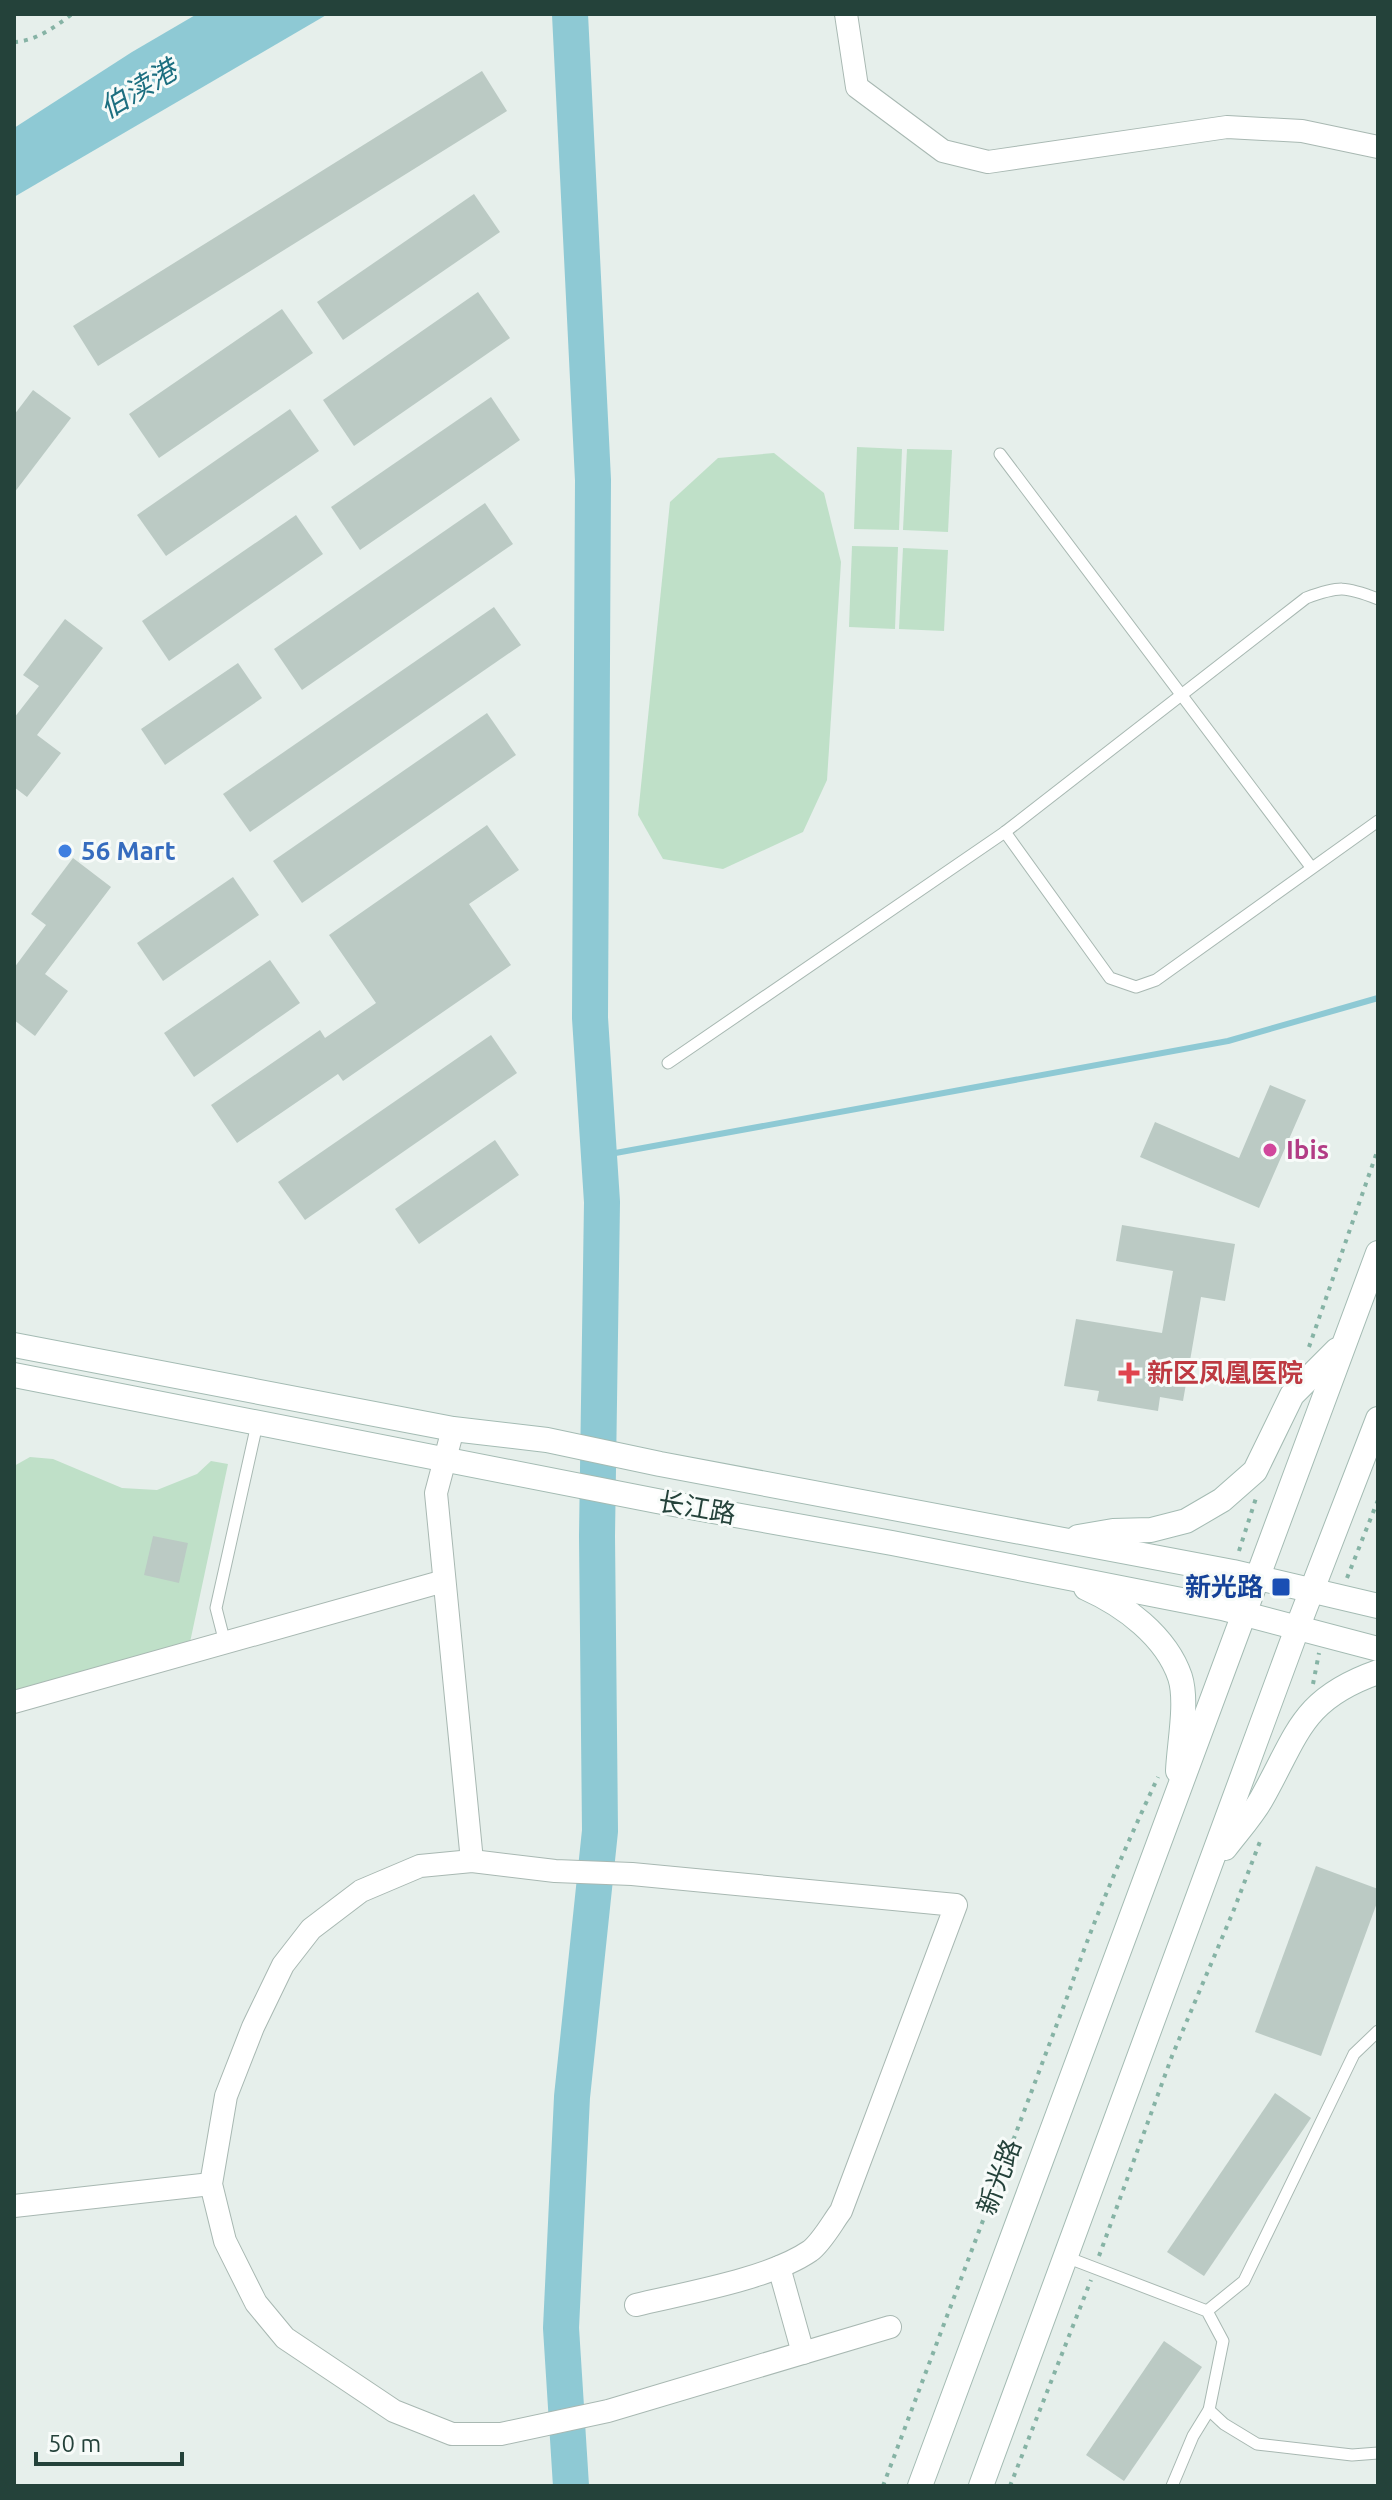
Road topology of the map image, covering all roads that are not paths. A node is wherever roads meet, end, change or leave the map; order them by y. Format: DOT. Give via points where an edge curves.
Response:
graph roads {
  1 [pos="846,14"];
  2 [pos="1378,147"];
  3 [pos="1000,454"];
  4 [pos="1378,599"];
  5 [pos="1181,695"];
  6 [pos="1378,821"];
  7 [pos="1005,832"];
  8 [pos="1311,867"];
  9 [pos="668,1063"];
  10 [pos="1378,1253"];
  11 [pos="1345,1342"];
  12 [pos="14,1345"];
  13 [pos="14,1375"];
  14 [pos="1378,1419"];
  15 [pos="257,1424"];
  16 [pos="453,1429"];
  17 [pos="445,1459"];
  18 [pos="1061,1540"];
  19 [pos="1245,1574"];
  20 [pos="1058,1575"];
  21 [pos="444,1581"];
  22 [pos="1312,1589"];
  23 [pos="1378,1606"];
  24 [pos="1244,1613"];
  25 [pos="1298,1626"];
  26 [pos="225,1643"];
  27 [pos="1378,1649"];
  28 [pos="1378,1672"];
  29 [pos="14,1702"];
  30 [pos="1177,1793"];
  31 [pos="472,1861"];
  32 [pos="1207,1873"];
  33 [pos="1378,2031"];
  34 [pos="211,2184"];
  35 [pos="14,2206"];
  36 [pos="1066,2257"];
  37 [pos="779,2267"];
  38 [pos="636,2305"];
  39 [pos="1207,2311"];
  40 [pos="890,2327"];
  41 [pos="803,2353"];
  42 [pos="1209,2410"];
  43 [pos="1378,2453"];
  44 [pos="920,2486"];
  45 [pos="981,2486"];
  46 [pos="1172,2486"];
  1 -- 2 [label="street" via="857,87 943,151 988,162 1227,127 1302,131"];
  3 -- 5 [label="lane"];
  4 -- 5 [label="lane" via="1333,588 1306,598"];
  5 -- 7 [label="lane"];
  5 -- 8 [label="lane"];
  6 -- 8 [label="lane"];
  7 -- 8 [label="lane" via="1110,978 1136,987 1156,980"];
  7 -- 9 [label="lane"];
  10 -- 11 [label="main road, 新光路"];
  11 -- 18 [label="main road" via="1292,1395 1255,1471 1222,1500 1186,1521 1151,1530"];
  11 -- 19 [label="main road, 新光路"];
  12 -- 16 [label="main road, 长江路"];
  13 -- 15 [label="main road, 长江路"];
  14 -- 22 [label="main road"];
  15 -- 17 [label="main road, 长江路"];
  15 -- 26 [label="lane" via="216,1608"];
  16 -- 17 [label="street"];
  16 -- 18 [label="main road, 长江路" via="547,1440"];
  17 -- 20 [label="main road, 长江路"];
  17 -- 21 [label="street" via="436,1493"];
  18 -- 19 [label="main road, 长江路"];
  19 -- 22 [label="main road, 长江路"];
  19 -- 24 [label="main road, 新光路"];
  20 -- 24 [label="main road, 长江路"];
  20 -- 30 [label="main road" via="1094,1591 1146,1627 1171,1660 1180,1679 1182,1706"];
  21 -- 26 [label="street"];
  21 -- 31 [label="street"];
  22 -- 23 [label="main road, 长江路"];
  22 -- 25 [label="main road"];
  24 -- 25 [label="main road, 长江路"];
  24 -- 30 [label="main road, 新光路"];
  25 -- 27 [label="main road, 长江路"];
  25 -- 32 [label="main road"];
  26 -- 29 [label="street"];
  28 -- 32 [label="main road" via="1330,1695 1308,1714 1260,1801"];
  30 -- 44 [label="main road, 新光路"];
  31 -- 34 [label="street" via="420,1866 361,1891 311,1929 283,1965 253,2027 226,2096"];
  31 -- 37 [label="street" via="956,1905 841,2211 813,2249"];
  32 -- 36 [label="main road"];
  33 -- 39 [label="lane" via="1354,2054 1244,2281"];
  34 -- 35 [label="street"];
  34 -- 41 [label="street" via="225,2241 256,2303 285,2338 394,2411 452,2434 501,2434 608,2411"];
  36 -- 39 [label="lane"];
  36 -- 45 [label="main road"];
  37 -- 38 [label="street"];
  37 -- 41 [label="street"];
  39 -- 42 [label="lane" via="1223,2341"];
  40 -- 41 [label="street"];
  42 -- 43 [label="lane" via="1257,2444"];
  42 -- 46 [label="lane"];
}
